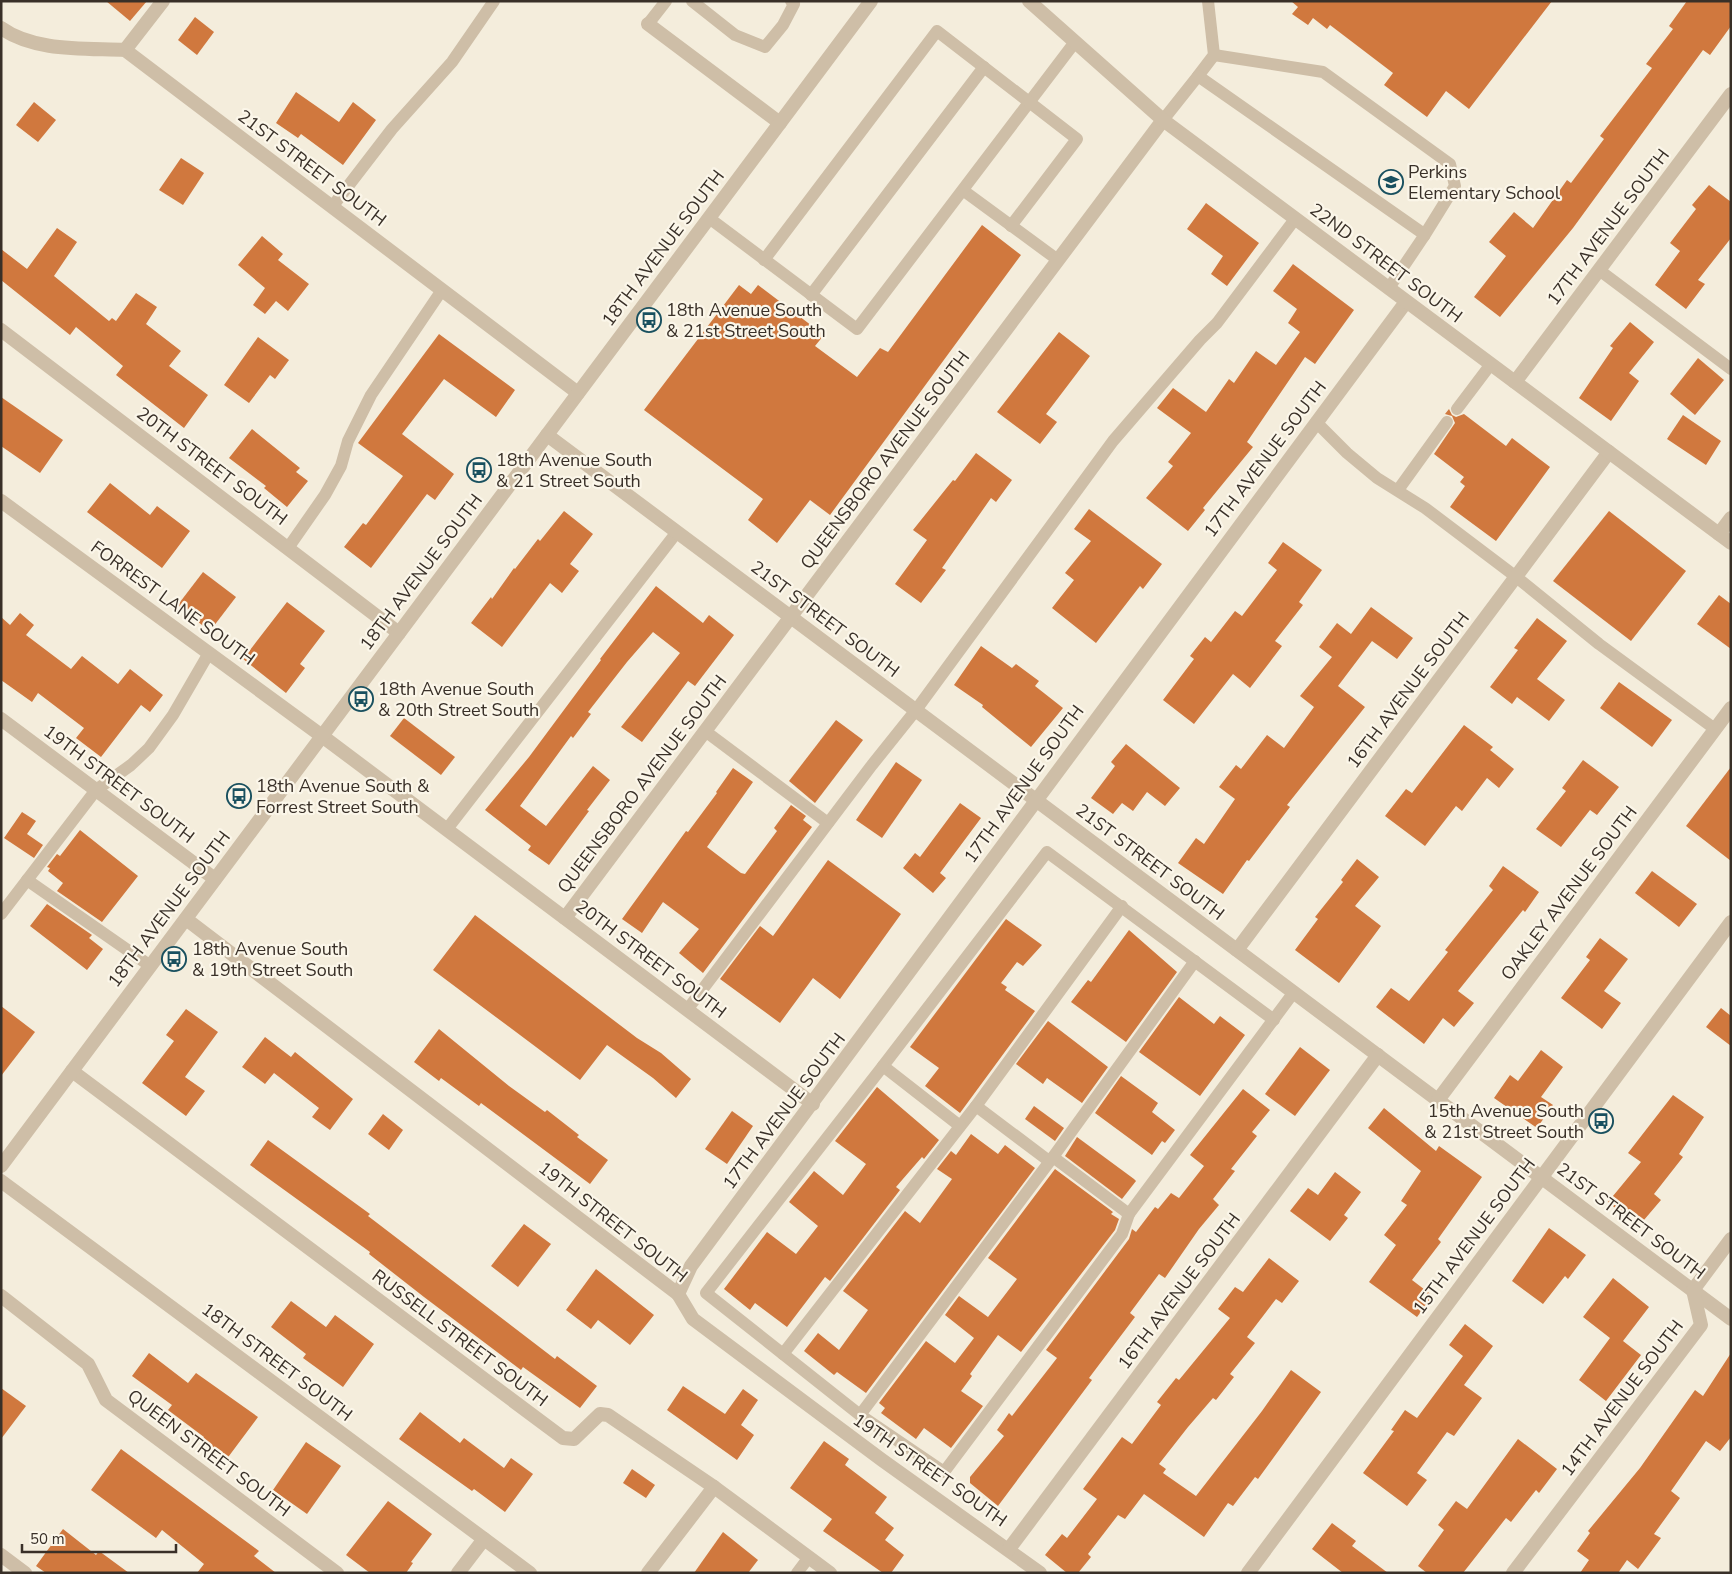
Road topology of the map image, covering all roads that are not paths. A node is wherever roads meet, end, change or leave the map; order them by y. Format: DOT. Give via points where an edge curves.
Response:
graph roads {
  1 [pos="163,1"];
  2 [pos="494,1"];
  3 [pos="666,1"];
  4 [pos="692,1"];
  5 [pos="791,1"];
  6 [pos="870,1"];
  7 [pos="1029,1"];
  8 [pos="1208,1"];
  9 [pos="648,24"];
  10 [pos="1,28"];
  11 [pos="1075,42"];
  12 [pos="125,50"];
  13 [pos="1214,55"];
  14 [pos="984,67"];
  15 [pos="1198,76"];
  16 [pos="1731,94"];
  17 [pos="1030,102"];
  18 [pos="1163,120"];
  19 [pos="780,123"];
  20 [pos="964,191"];
  21 [pos="332,207"];
  22 [pos="709,218"];
  23 [pos="1295,219"];
  24 [pos="1011,226"];
  25 [pos="1424,236"];
  26 [pos="764,260"];
  27 [pos="1058,260"];
  28 [pos="1599,270"];
  29 [pos="1388,288"];
  30 [pos="442,290"];
  31 [pos="811,294"];
  32 [pos="1406,302"];
  33 [pos="1,330"];
  34 [pos="1491,364"];
  35 [pos="1731,368"];
  36 [pos="1515,382"];
  37 [pos="578,393"];
  38 [pos="1457,409"];
  39 [pos="1316,422"];
  40 [pos="1447,422"];
  41 [pos="547,435"];
  42 [pos="1609,452"];
  43 [pos="1398,490"];
  44 [pos="1,501"];
  45 [pos="1731,518"];
  46 [pos="677,532"];
  47 [pos="1719,534"];
  48 [pos="1731,542"];
  49 [pos="288,548"];
  50 [pos="1516,576"];
  51 [pos="790,617"];
  52 [pos="399,633"];
  53 [pos="209,653"];
  54 [pos="1731,708"];
  55 [pos="916,710"];
  56 [pos="1,719"];
  57 [pos="1716,729"];
  58 [pos="705,731"];
  59 [pos="322,736"];
  60 [pos="96,790"];
  61 [pos="1035,799"];
  62 [pos="828,823"];
  63 [pos="447,829"];
  64 [pos="215,879"];
  65 [pos="27,880"];
  66 [pos="1122,906"];
  67 [pos="1,914"];
  68 [pos="565,918"];
  69 [pos="186,919"];
  70 [pos="1731,922"];
  71 [pos="1238,950"];
  72 [pos="1195,961"];
  73 [pos="149,966"];
  74 [pos="1294,992"];
  75 [pos="687,1010"];
  76 [pos="1274,1020"];
  77 [pos="1378,1055"];
  78 [pos="883,1066"];
  79 [pos="72,1071"];
  80 [pos="1438,1100"];
  81 [pos="813,1104"];
  82 [pos="976,1106"];
  83 [pos="960,1126"];
  84 [pos="1051,1159"];
  85 [pos="1,1166"];
  86 [pos="1541,1177"];
  87 [pos="1,1181"];
  88 [pos="1129,1214"];
  89 [pos="1731,1239"];
  90 [pos="1693,1290"];
  91 [pos="678,1294"];
  92 [pos="1,1296"];
  93 [pos="1731,1318"];
  94 [pos="783,1354"];
  95 [pos="860,1415"];
  96 [pos="714,1487"];
  97 [pos="484,1540"];
  98 [pos="1009,1549"];
  99 [pos="1,1555"];
  100 [pos="809,1557"];
  101 [pos="25,1573"];
  102 [pos="337,1573"];
  103 [pos="458,1573"];
  104 [pos="530,1573"];
  105 [pos="648,1573"];
  106 [pos="797,1573"];
  107 [pos="830,1573"];
  108 [pos="1040,1573"];
  109 [pos="1248,1573"];
  110 [pos="1513,1573"];
  1 -- 12 [label="street"];
  2 -- 21 [label="lane" via="452,62 392,129"];
  3 -- 9 [label="lane"];
  4 -- 5 [label="lane" via="735,35 765,47 783,26 794,4"];
  6 -- 19 [label="street, 18TH AVENUE SOUTH"];
  7 -- 11 [label="street, 22ND STREET SOUTH"];
  8 -- 13 [label="lane"];
  9 -- 19 [label="street"];
  10 -- 12 [label="street" via="16,38 50,45"];
  11 -- 17 [label="lane"];
  11 -- 18 [label="street, 22ND STREET SOUTH"];
  12 -- 21 [label="street, 21ST STREET SOUTH"];
  13 -- 15 [label="lane"];
  13 -- 25 [label="lane" via="1323,72 1450,164 1455,186"];
  14 -- 17 [label="lane"];
  14 -- 26 [label="lane" via="936,31"];
  14 -- 31 [label="lane"];
  15 -- 18 [label="lane"];
  15 -- 25 [label="lane"];
  16 -- 28 [label="street, 17TH AVENUE SOUTH"];
  17 -- 20 [label="lane"];
  17 -- 24 [label="lane" via="1077,139"];
  18 -- 23 [label="street, 22ND STREET SOUTH"];
  18 -- 27 [label="street, QUEENSBORO AVENUE SOUTH"];
  19 -- 22 [label="street, 18TH AVENUE SOUTH"];
  20 -- 24 [label="lane"];
  20 -- 31 [label="lane" via="857,329"];
  21 -- 30 [label="street, 21ST STREET SOUTH"];
  22 -- 26 [label="lane"];
  22 -- 37 [label="street, 18TH AVENUE SOUTH"];
  23 -- 29 [label="street, 22ND STREET SOUTH"];
  23 -- 55 [label="lane" via="1218,323 1114,441"];
  24 -- 27 [label="lane"];
  25 -- 29 [label="lane"];
  26 -- 31 [label="lane"];
  27 -- 51 [label="street, QUEENSBORO AVENUE SOUTH"];
  28 -- 35 [label="lane"];
  28 -- 36 [label="street, 17TH AVENUE SOUTH"];
  29 -- 32 [label="street, 22ND STREET SOUTH"];
  30 -- 37 [label="street, 21ST STREET SOUTH"];
  30 -- 49 [label="lane" via="371,394 348,441 341,466"];
  32 -- 34 [label="street, 22ND STREET SOUTH"];
  32 -- 39 [label="street, 17TH AVENUE SOUTH"];
  33 -- 49 [label="street, 20TH STREET SOUTH"];
  34 -- 36 [label="street, 22ND STREET SOUTH"];
  34 -- 38 [label="lane"];
  36 -- 42 [label="street, 22ND STREET SOUTH"];
  37 -- 41 [label="street, 18TH AVENUE SOUTH"];
  39 -- 43 [label="lane" via="1377,478"];
  39 -- 61 [label="street, 17TH AVENUE SOUTH"];
  40 -- 43 [label="lane"];
  41 -- 46 [label="street, 21ST STREET SOUTH"];
  41 -- 52 [label="street, 18TH AVENUE SOUTH"];
  42 -- 47 [label="street, 22ND STREET SOUTH"];
  42 -- 50 [label="street, 16TH AVENUE SOUTH"];
  43 -- 50 [label="lane"];
  44 -- 53 [label="street, FORREST LANE SOUTH"];
  45 -- 47 [label="street"];
  46 -- 51 [label="street, 21ST STREET SOUTH"];
  46 -- 63 [label="lane"];
  47 -- 48 [label="street, 22ND STREET SOUTH"];
  49 -- 52 [label="street, 20TH STREET SOUTH"];
  50 -- 57 [label="lane" via="1599,644"];
  50 -- 71 [label="street, 16TH AVENUE SOUTH"];
  51 -- 55 [label="street, 21ST STREET SOUTH"];
  51 -- 58 [label="street, QUEENSBORO AVENUE SOUTH"];
  52 -- 59 [label="street, 18TH AVENUE SOUTH"];
  53 -- 59 [label="street, FORREST LANE SOUTH"];
  53 -- 60 [label="lane" via="173,715 149,748 132,765"];
  54 -- 57 [label="street, OAKLEY AVENUE SOUTH"];
  55 -- 61 [label="street, 21ST STREET SOUTH"];
  55 -- 62 [label="lane"];
  56 -- 60 [label="street, 19TH STREET SOUTH"];
  57 -- 80 [label="street, OAKLEY AVENUE SOUTH"];
  58 -- 62 [label="lane"];
  58 -- 68 [label="street, QUEENSBORO AVENUE SOUTH"];
  59 -- 63 [label="street, 20TH STREET SOUTH"];
  59 -- 64 [label="street, 18TH AVENUE SOUTH"];
  60 -- 64 [label="street, 19TH STREET SOUTH"];
  60 -- 65 [label="lane"];
  61 -- 71 [label="street, 21ST STREET SOUTH"];
  61 -- 81 [label="street, 17TH AVENUE SOUTH"];
  62 -- 75 [label="lane"];
  63 -- 68 [label="street, 20TH STREET SOUTH"];
  64 -- 69 [label="street, 18TH AVENUE SOUTH"];
  65 -- 67 [label="lane"];
  65 -- 73 [label="lane"];
  66 -- 72 [label="lane"];
  66 -- 78 [label="lane" via="1047,852"];
  66 -- 82 [label="lane"];
  68 -- 75 [label="street, 20TH STREET SOUTH"];
  69 -- 73 [label="street, 18TH AVENUE SOUTH"];
  69 -- 91 [label="street, 19TH STREET SOUTH"];
  70 -- 86 [label="street, 15TH AVENUE SOUTH"];
  71 -- 74 [label="street, 21ST STREET SOUTH"];
  72 -- 76 [label="lane"];
  72 -- 84 [label="lane"];
  73 -- 79 [label="street, 18TH AVENUE SOUTH"];
  74 -- 76 [label="lane"];
  74 -- 77 [label="street, 21ST STREET SOUTH"];
  75 -- 81 [label="street, 20TH STREET SOUTH"];
  76 -- 88 [label="lane"];
  77 -- 80 [label="street, 21ST STREET SOUTH"];
  77 -- 98 [label="street, 16TH AVENUE SOUTH"];
  78 -- 83 [label="lane"];
  78 -- 94 [label="lane" via="706,1293"];
  79 -- 85 [label="street, 18TH AVENUE SOUTH"];
  79 -- 96 [label="street, RUSSELL STREET SOUTH" via="563,1438 574,1438 600,1414 608,1415"];
  80 -- 86 [label="street, 21ST STREET SOUTH"];
  81 -- 91 [label="street, 17TH AVENUE SOUTH" via="691,1266"];
  82 -- 83 [label="lane"];
  82 -- 84 [label="lane"];
  83 -- 94 [label="lane"];
  84 -- 88 [label="lane"];
  84 -- 95 [label="lane"];
  86 -- 90 [label="street, 21ST STREET SOUTH"];
  86 -- 109 [label="street, 15TH AVENUE SOUTH"];
  87 -- 97 [label="street, 18TH STREET SOUTH"];
  88 -- 95 [label="lane" via="1122,1234 944,1472"];
  89 -- 90 [label="street"];
  90 -- 93 [label="street, 21ST STREET SOUTH"];
  90 -- 110 [label="street, 14TH AVENUE SOUTH" via="1701,1325"];
  91 -- 98 [label="street, 19TH STREET SOUTH" via="693,1319 882,1460"];
  92 -- 102 [label="street, QUEEN STREET SOUTH" via="88,1364 106,1400"];
  94 -- 95 [label="lane"];
  96 -- 100 [label="street, RUSSELL STREET SOUTH"];
  96 -- 105 [label="street"];
  97 -- 103 [label="street"];
  97 -- 104 [label="street, 18TH STREET SOUTH"];
  98 -- 108 [label="street, 19TH STREET SOUTH"];
  99 -- 101 [label="street"];
  100 -- 106 [label="lane"];
  100 -- 107 [label="street, RUSSELL STREET SOUTH"];
}
